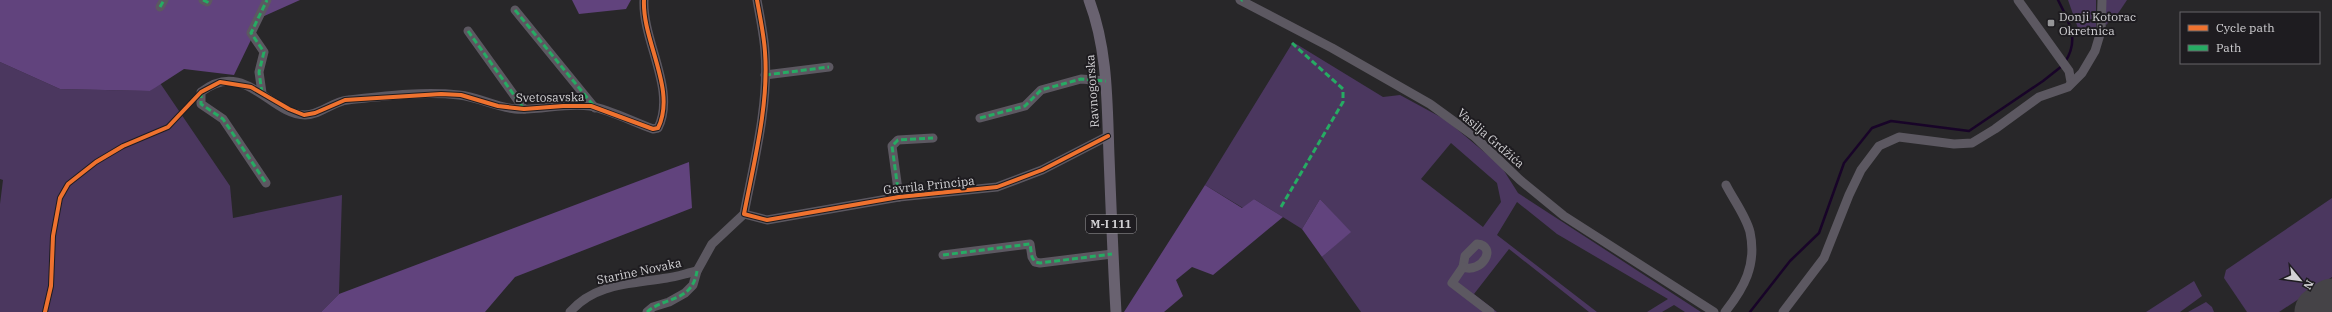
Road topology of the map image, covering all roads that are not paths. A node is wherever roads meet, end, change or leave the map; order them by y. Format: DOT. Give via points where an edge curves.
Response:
graph roads {
  1 [pos="203,0"];
  2 [pos="208,0"];
  3 [pos="267,0"];
  4 [pos="644,0"];
  5 [pos="758,0"];
  6 [pos="1089,0"];
  7 [pos="1241,0"];
  8 [pos="2018,0"];
  9 [pos="2102,0"];
  10 [pos="515,10"];
  11 [pos="468,31"];
  12 [pos="829,67"];
  13 [pos="765,75"];
  14 [pos="1106,81"];
  15 [pos="2071,82"];
  16 [pos="262,94"];
  17 [pos="595,108"];
  18 [pos="524,109"];
  19 [pos="980,118"];
  20 [pos="1108,136"];
  21 [pos="933,138"];
  22 [pos="266,183"];
  23 [pos="1726,185"];
  24 [pos="899,197"];
  25 [pos="744,214"];
  26 [pos="1112,254"];
  27 [pos="943,255"];
  28 [pos="1463,267"];
  29 [pos="697,271"];
  30 [pos="570,312"];
  31 [pos="647,312"];
  32 [pos="1116,312"];
  33 [pos="1490,312"];
  34 [pos="1714,312"];
  35 [pos="1725,312"];
  36 [pos="1784,312"];
  1 -- 2 [label="street"];
  3 -- 16 [label="street" via="251,33 264,52 259,72"];
  4 -- 17 [label="street, Svetosavska" via="648,35 665,97 661,122 658,128 653,129"];
  5 -- 13 [label="street" via="765,52"];
  6 -- 14 [label="main road, Ravnogorska / M-I 111" via="1101,40"];
  7 -- 34 [label="street, Vasilja Grdžića" via="1430,104 1474,136 1520,180 1564,216"];
  8 -- 15 [label="street" via="2069,71"];
  9 -- 15 [label="street" via="2100,31 2095,50 2082,73"];
  10 -- 17 [label="street, Svetosavska"];
  11 -- 18 [label="street, Svetosavska"];
  12 -- 13 [label="street"];
  13 -- 25 [label="street" via="759,135"];
  14 -- 19 [label="street" via="1081,79 1047,88 1035,94 1031,102 1025,106"];
  14 -- 20 [label="main road, Ravnogorska / M-I 111"];
  15 -- 36 [label="street" via="2068,87 2039,97 1972,143 1954,144 1899,137 1879,146 1861,170 1824,258"];
  16 -- 18 [label="street, Svetosavska" via="304,115 346,100 441,94 461,95 498,106"];
  16 -- 22 [label="street, Svetosavska" via="251,86 220,82 201,92 200,98 201,104 223,119"];
  17 -- 18 [label="street, Svetosavska" via="563,106"];
  20 -- 24 [label="street, Gavrila Principa" via="1042,170 997,188"];
  20 -- 26 [label="main road, Ravnogorska / M-I 111"];
  21 -- 24 [label="street, Gavrila Principa" via="898,140 892,146"];
  23 -- 35 [label="street" via="1750,231 1751,252 1746,281"];
  24 -- 25 [label="street, Gavrila Principa" via="767,220"];
  25 -- 29 [label="street, Starine Novaka" via="712,244"];
  26 -- 27 [label="street" via="1040,263 1035,262 1030,244"];
  26 -- 32 [label="main road, Ravnogorska / M-I 111"];
  28 -- 33 [label="street" via="1452,283"];
  29 -- 30 [label="street, Starine Novaka" via="631,282 592,293 578,302"];
  29 -- 31 [label="street, Starine Novaka" via="693,285 685,293"];
}
